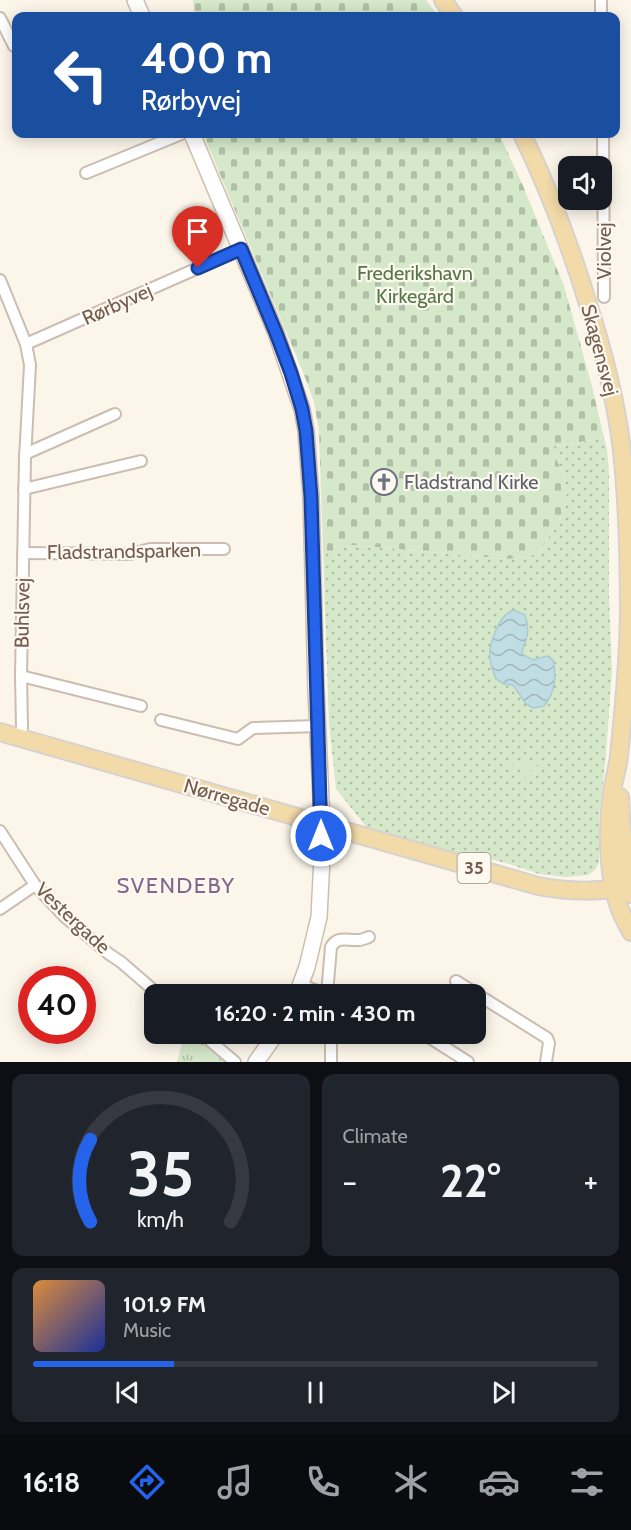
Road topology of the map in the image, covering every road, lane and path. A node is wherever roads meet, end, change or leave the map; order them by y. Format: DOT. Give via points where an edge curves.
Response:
graph roads {
  1 [pos="0,18"];
  2 [pos="12,42"];
  3 [pos="172,138"];
  4 [pos="194,138"];
  5 [pos="524,138"];
  6 [pos="603,138"];
  7 [pos="86,173"];
  8 [pos="241,249"];
  9 [pos="0,280"];
  10 [pos="604,297"];
  11 [pos="26,344"];
  12 [pos="114,414"];
  13 [pos="25,454"];
  14 [pos="141,461"];
  15 [pos="24,489"];
  16 [pos="224,549"];
  17 [pos="23,553"];
  18 [pos="21,676"];
  19 [pos="141,706"];
  20 [pos="161,720"];
  21 [pos="318,726"];
  22 [pos="0,732"];
  23 [pos="20,737"];
  24 [pos="321,824"];
  25 [pos="0,831"];
  26 [pos="35,885"];
  27 [pos="625,890"];
  28 [pos="0,909"];
  29 [pos="631,932"];
  30 [pos="369,936"];
  31 [pos="456,981"];
  32 [pos="147,984"];
  33 [pos="301,984"];
  34 [pos="326,984"];
  35 [pos="214,1044"];
  36 [pos="269,1044"];
  37 [pos="331,1044"];
  38 [pos="440,1044"];
  39 [pos="235,1062"];
  40 [pos="256,1062"];
  41 [pos="332,1062"];
  42 [pos="468,1062"];
  43 [pos="546,1062"];
  1 -- 2 [label="street"];
  3 -- 7 [label="street"];
  4 -- 8 [label="street"];
  5 -- 27 [label="main road, Skagensvej" via="564,231 582,286 600,344 621,442 629,615 619,758"];
  6 -- 10 [label="street, Violvej"];
  8 -- 11 [label="street, Rørbyvej"];
  8 -- 21 [label="street" via="276,333 306,431"];
  9 -- 11 [label="street, Buhlsvej"];
  11 -- 13 [label="street, Buhlsvej" via="30,365"];
  12 -- 13 [label="street"];
  13 -- 15 [label="street, Buhlsvej"];
  14 -- 15 [label="street"];
  15 -- 17 [label="street, Buhlsvej"];
  16 -- 17 [label="street, Fladstrandsparken" via="150,549 130,554"];
  17 -- 18 [label="street, Buhlsvej"];
  18 -- 19 [label="street"];
  18 -- 23 [label="street, Buhlsvej"];
  20 -- 21 [label="street" via="238,739 253,728"];
  21 -- 24 [label="street"];
  22 -- 23 [label="main road, Nørregade / 35"];
  23 -- 24 [label="main road, Nørregade / 35"];
  24 -- 27 [label="main road, Nørregade / 35" via="538,886 565,891"];
  24 -- 33 [label="street" via="319,917"];
  25 -- 26 [label="street, Vestergade"];
  26 -- 28 [label="street"];
  26 -- 32 [label="street, Vestergade" via="65,917"];
  27 -- 29 [label="main road, Skagensvej" via="620,909"];
  30 -- 34 [label="street" via="332,944"];
  31 -- 43 [label="street" via="547,1038"];
  35 -- 39 [label="street"];
  36 -- 40 [label="street"];
  37 -- 41 [label="street"];
  38 -- 42 [label="street"];
}
